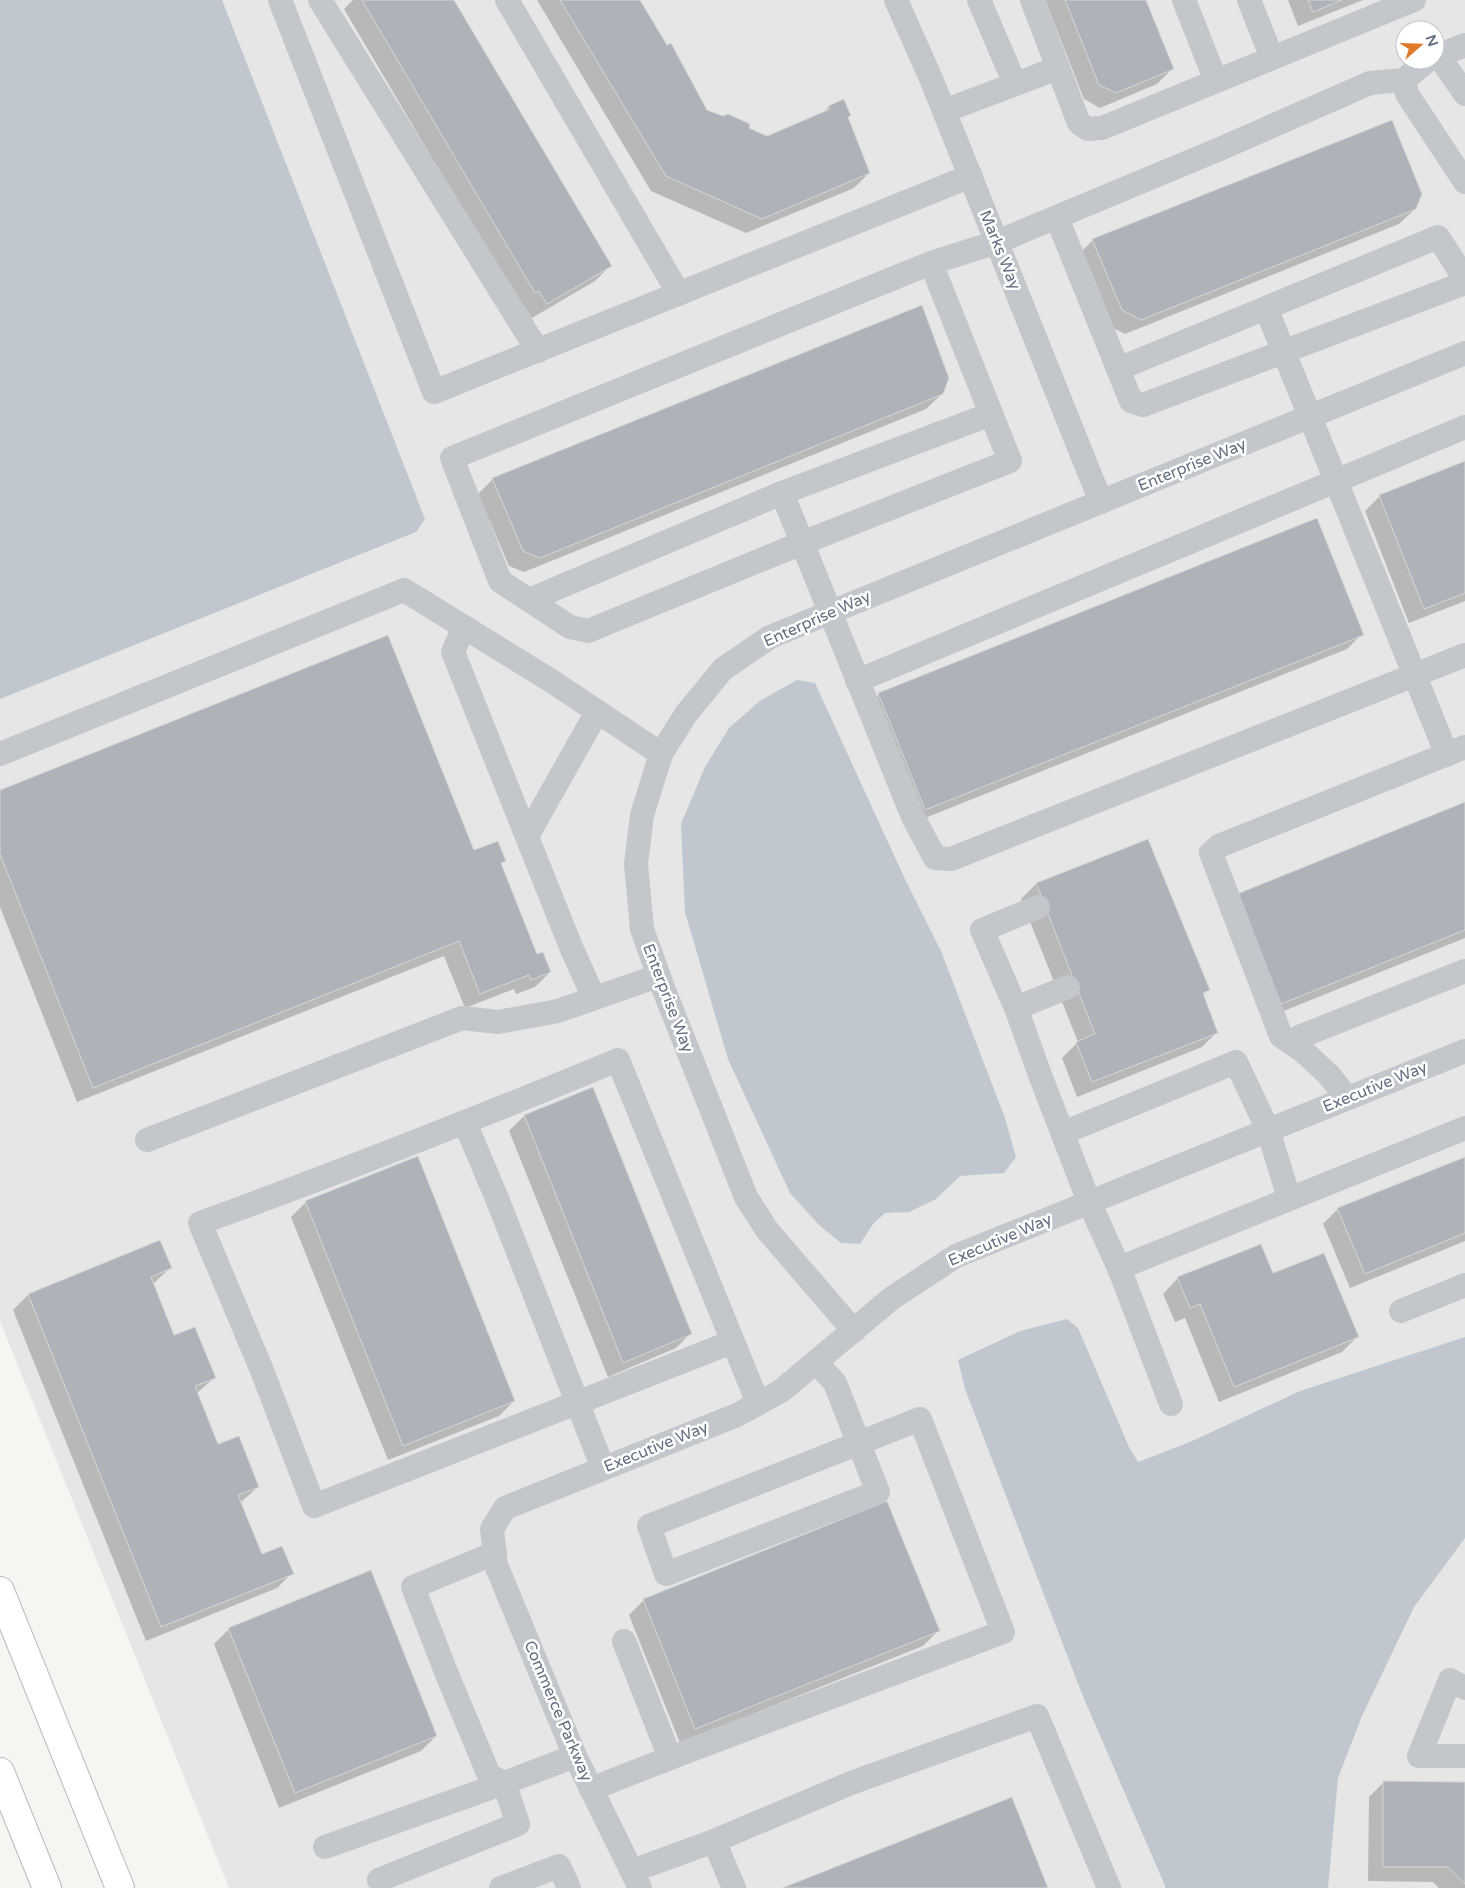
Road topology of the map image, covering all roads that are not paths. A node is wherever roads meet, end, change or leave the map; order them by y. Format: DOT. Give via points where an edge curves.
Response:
graph roads {
  1 [pos="280,0"];
  2 [pos="320,0"];
  3 [pos="507,0"];
  4 [pos="896,0"];
  5 [pos="979,0"];
  6 [pos="1032,0"];
  7 [pos="1184,0"];
  8 [pos="1249,0"];
  9 [pos="1414,0"];
  10 [pos="1465,45"];
  11 [pos="1445,53"];
  12 [pos="1272,58"];
  13 [pos="1058,68"];
  14 [pos="1417,70"];
  15 [pos="1445,70"];
  16 [pos="1404,80"];
  17 [pos="1216,81"];
  18 [pos="1015,84"];
  19 [pos="1465,94"];
  20 [pos="944,111"];
  21 [pos="970,176"];
  22 [pos="1465,182"];
  23 [pos="1057,218"];
  24 [pos="997,242"];
  25 [pos="931,263"];
  26 [pos="1465,281"];
  27 [pos="679,294"];
  28 [pos="1266,308"];
  29 [pos="538,351"];
  30 [pos="1284,352"];
  31 [pos="1465,353"];
  32 [pos="1118,369"];
  33 [pos="991,414"];
  34 [pos="1310,416"];
  35 [pos="1465,427"];
  36 [pos="1336,481"];
  37 [pos="782,492"];
  38 [pos="1101,502"];
  39 [pos="802,542"];
  40 [pos="529,600"];
  41 [pos="830,612"];
  42 [pos="464,627"];
  43 [pos="1465,656"];
  44 [pos="1415,675"];
  45 [pos="857,680"];
  46 [pos="597,712"];
  47 [pos="1456,751"];
  48 [pos="0,754"];
  49 [pos="661,754"];
  50 [pos="527,836"];
  51 [pos="1038,907"];
  52 [pos="1465,971"];
  53 [pos="658,976"];
  54 [pos="1068,987"];
  55 [pos="594,998"];
  56 [pos="1016,1008"];
  57 [pos="1303,1051"];
  58 [pos="1465,1051"];
  59 [pos="1347,1098"];
  60 [pos="465,1123"];
  61 [pos="1465,1128"];
  62 [pos="1268,1130"];
  63 [pos="1063,1133"];
  64 [pos="147,1140"];
  65 [pos="1289,1198"];
  66 [pos="1090,1202"];
  67 [pos="1119,1268"];
  68 [pos="1465,1286"];
  69 [pos="1401,1311"];
  70 [pos="854,1331"];
  71 [pos="732,1342"];
  72 [pos="816,1362"];
  73 [pos="758,1403"];
  74 [pos="577,1404"];
  75 [pos="1171,1404"];
  76 [pos="859,1444"];
  77 [pos="603,1468"];
  78 [pos="492,1529"];
  79 [pos="495,1553"];
  80 [pos="0,1591"];
  81 [pos="624,1641"];
  82 [pos="1465,1688"];
  83 [pos="575,1756"];
  84 [pos="1465,1756"];
  85 [pos="670,1758"];
  86 [pos="0,1772"];
  87 [pos="504,1784"];
  88 [pos="591,1789"];
  89 [pos="714,1841"];
  90 [pos="325,1847"];
  91 [pos="636,1879"];
  92 [pos="379,1880"];
  93 [pos="510,1886"];
  94 [pos="47,1888"];
  95 [pos="120,1888"];
  96 [pos="569,1888"];
  97 [pos="734,1888"];
  98 [pos="1109,1888"];
  1 -- 29 [label="street" via="434,392"];
  2 -- 29 [label="street"];
  3 -- 27 [label="street"];
  4 -- 20 [label="street, Marks Way"];
  5 -- 18 [label="street"];
  6 -- 13 [label="street"];
  7 -- 17 [label="street"];
  8 -- 12 [label="street"];
  9 -- 12 [label="street"];
  10 -- 11 [label="street"];
  12 -- 17 [label="street"];
  13 -- 17 [label="street" via="1079,123 1088,129 1102,128"];
  13 -- 18 [label="street"];
  14 -- 16 [label="street"];
  15 -- 19 [label="street"];
  16 -- 22 [label="street" via="1407,94"];
  16 -- 23 [label="street" via="1370,84"];
  18 -- 20 [label="street"];
  20 -- 21 [label="street, Marks Way"];
  21 -- 24 [label="street, Marks Way"];
  21 -- 27 [label="street"];
  23 -- 24 [label="street"];
  23 -- 32 [label="street"];
  24 -- 25 [label="street"];
  24 -- 38 [label="street, Marks Way"];
  25 -- 33 [label="street"];
  25 -- 40 [label="street" via="452,458 500,581"];
  26 -- 28 [label="street" via="1438,237"];
  26 -- 30 [label="street"];
  27 -- 29 [label="street"];
  28 -- 30 [label="street"];
  28 -- 32 [label="street"];
  30 -- 32 [label="street" via="1143,405 1131,401"];
  30 -- 34 [label="street"];
  31 -- 34 [label="street, Enterprise Way"];
  33 -- 37 [label="street"];
  33 -- 39 [label="street" via="1010,460"];
  34 -- 36 [label="street"];
  34 -- 38 [label="street, Enterprise Way"];
  35 -- 36 [label="street"];
  36 -- 44 [label="street"];
  36 -- 45 [label="street"];
  37 -- 39 [label="street"];
  37 -- 40 [label="street"];
  38 -- 41 [label="street, Enterprise Way"];
  39 -- 40 [label="street" via="588,631 570,627"];
  39 -- 41 [label="street"];
  41 -- 45 [label="street"];
  41 -- 49 [label="street, Enterprise Way" via="770,637 724,669 686,714"];
  42 -- 46 [label="street"];
  42 -- 48 [label="street" via="404,590"];
  42 -- 50 [label="street" via="453,652"];
  43 -- 44 [label="street"];
  44 -- 45 [label="street" via="951,859 935,858 930,850 913,817"];
  44 -- 47 [label="street"];
  46 -- 49 [label="street"];
  46 -- 50 [label="street"];
  47 -- 57 [label="street" via="1219,846 1211,853 1281,1036"];
  49 -- 53 [label="street, Enterprise Way" via="642,815 636,864 642,929"];
  50 -- 55 [label="street"];
  51 -- 56 [label="street" via="982,930"];
  52 -- 57 [label="street" via="1299,1037"];
  53 -- 55 [label="street"];
  53 -- 70 [label="street, Enterprise Way" via="746,1197 767,1230"];
  54 -- 56 [label="street"];
  55 -- 64 [label="street" via="558,1011 498,1022 462,1018"];
  56 -- 63 [label="street"];
  57 -- 59 [label="street" via="1329,1075"];
  58 -- 59 [label="street, Executive Way"];
  59 -- 62 [label="street, Executive Way"];
  60 -- 71 [label="street" via="618,1060"];
  60 -- 74 [label="street"];
  60 -- 74 [label="street" via="200,1223 314,1506"];
  61 -- 65 [label="street"];
  62 -- 63 [label="street" via="1236,1062"];
  62 -- 65 [label="street"];
  62 -- 66 [label="street, Executive Way"];
  63 -- 66 [label="street"];
  65 -- 67 [label="street"];
  66 -- 67 [label="street"];
  66 -- 70 [label="street, Executive Way" via="956,1256 892,1298"];
  67 -- 75 [label="street"];
  68 -- 69 [label="street"];
  70 -- 72 [label="street, Executive Way"];
  71 -- 73 [label="street"];
  71 -- 74 [label="street"];
  72 -- 73 [label="street, Executive Way" via="781,1391"];
  72 -- 76 [label="street" via="835,1383"];
  73 -- 77 [label="street, Executive Way"];
  74 -- 77 [label="street"];
  76 -- 76 [label="street" via="878,1492 666,1574 649,1526"];
  76 -- 85 [label="street" via="920,1419 1004,1632"];
  77 -- 78 [label="street, Executive Way" via="505,1508"];
  78 -- 79 [label="street, Commerce Parkway"];
  79 -- 83 [label="street, Commerce Parkway" via="496,1565"];
  79 -- 87 [label="street" via="413,1587 489,1775"];
  80 -- 95 [label="highway"];
  81 -- 85 [label="street"];
  82 -- 84 [label="street" via="1450,1680 1419,1756"];
  83 -- 87 [label="street"];
  83 -- 88 [label="street, Commerce Parkway"];
  85 -- 88 [label="street"];
  86 -- 94 [label="highway"];
  87 -- 90 [label="street"];
  87 -- 92 [label="street" via="518,1824"];
  88 -- 91 [label="street, Commerce Parkway"];
  89 -- 91 [label="street"];
  89 -- 97 [label="street"];
  89 -- 98 [label="street" via="851,1783 1037,1716"];
  93 -- 96 [label="street" via="559,1866"];
}
